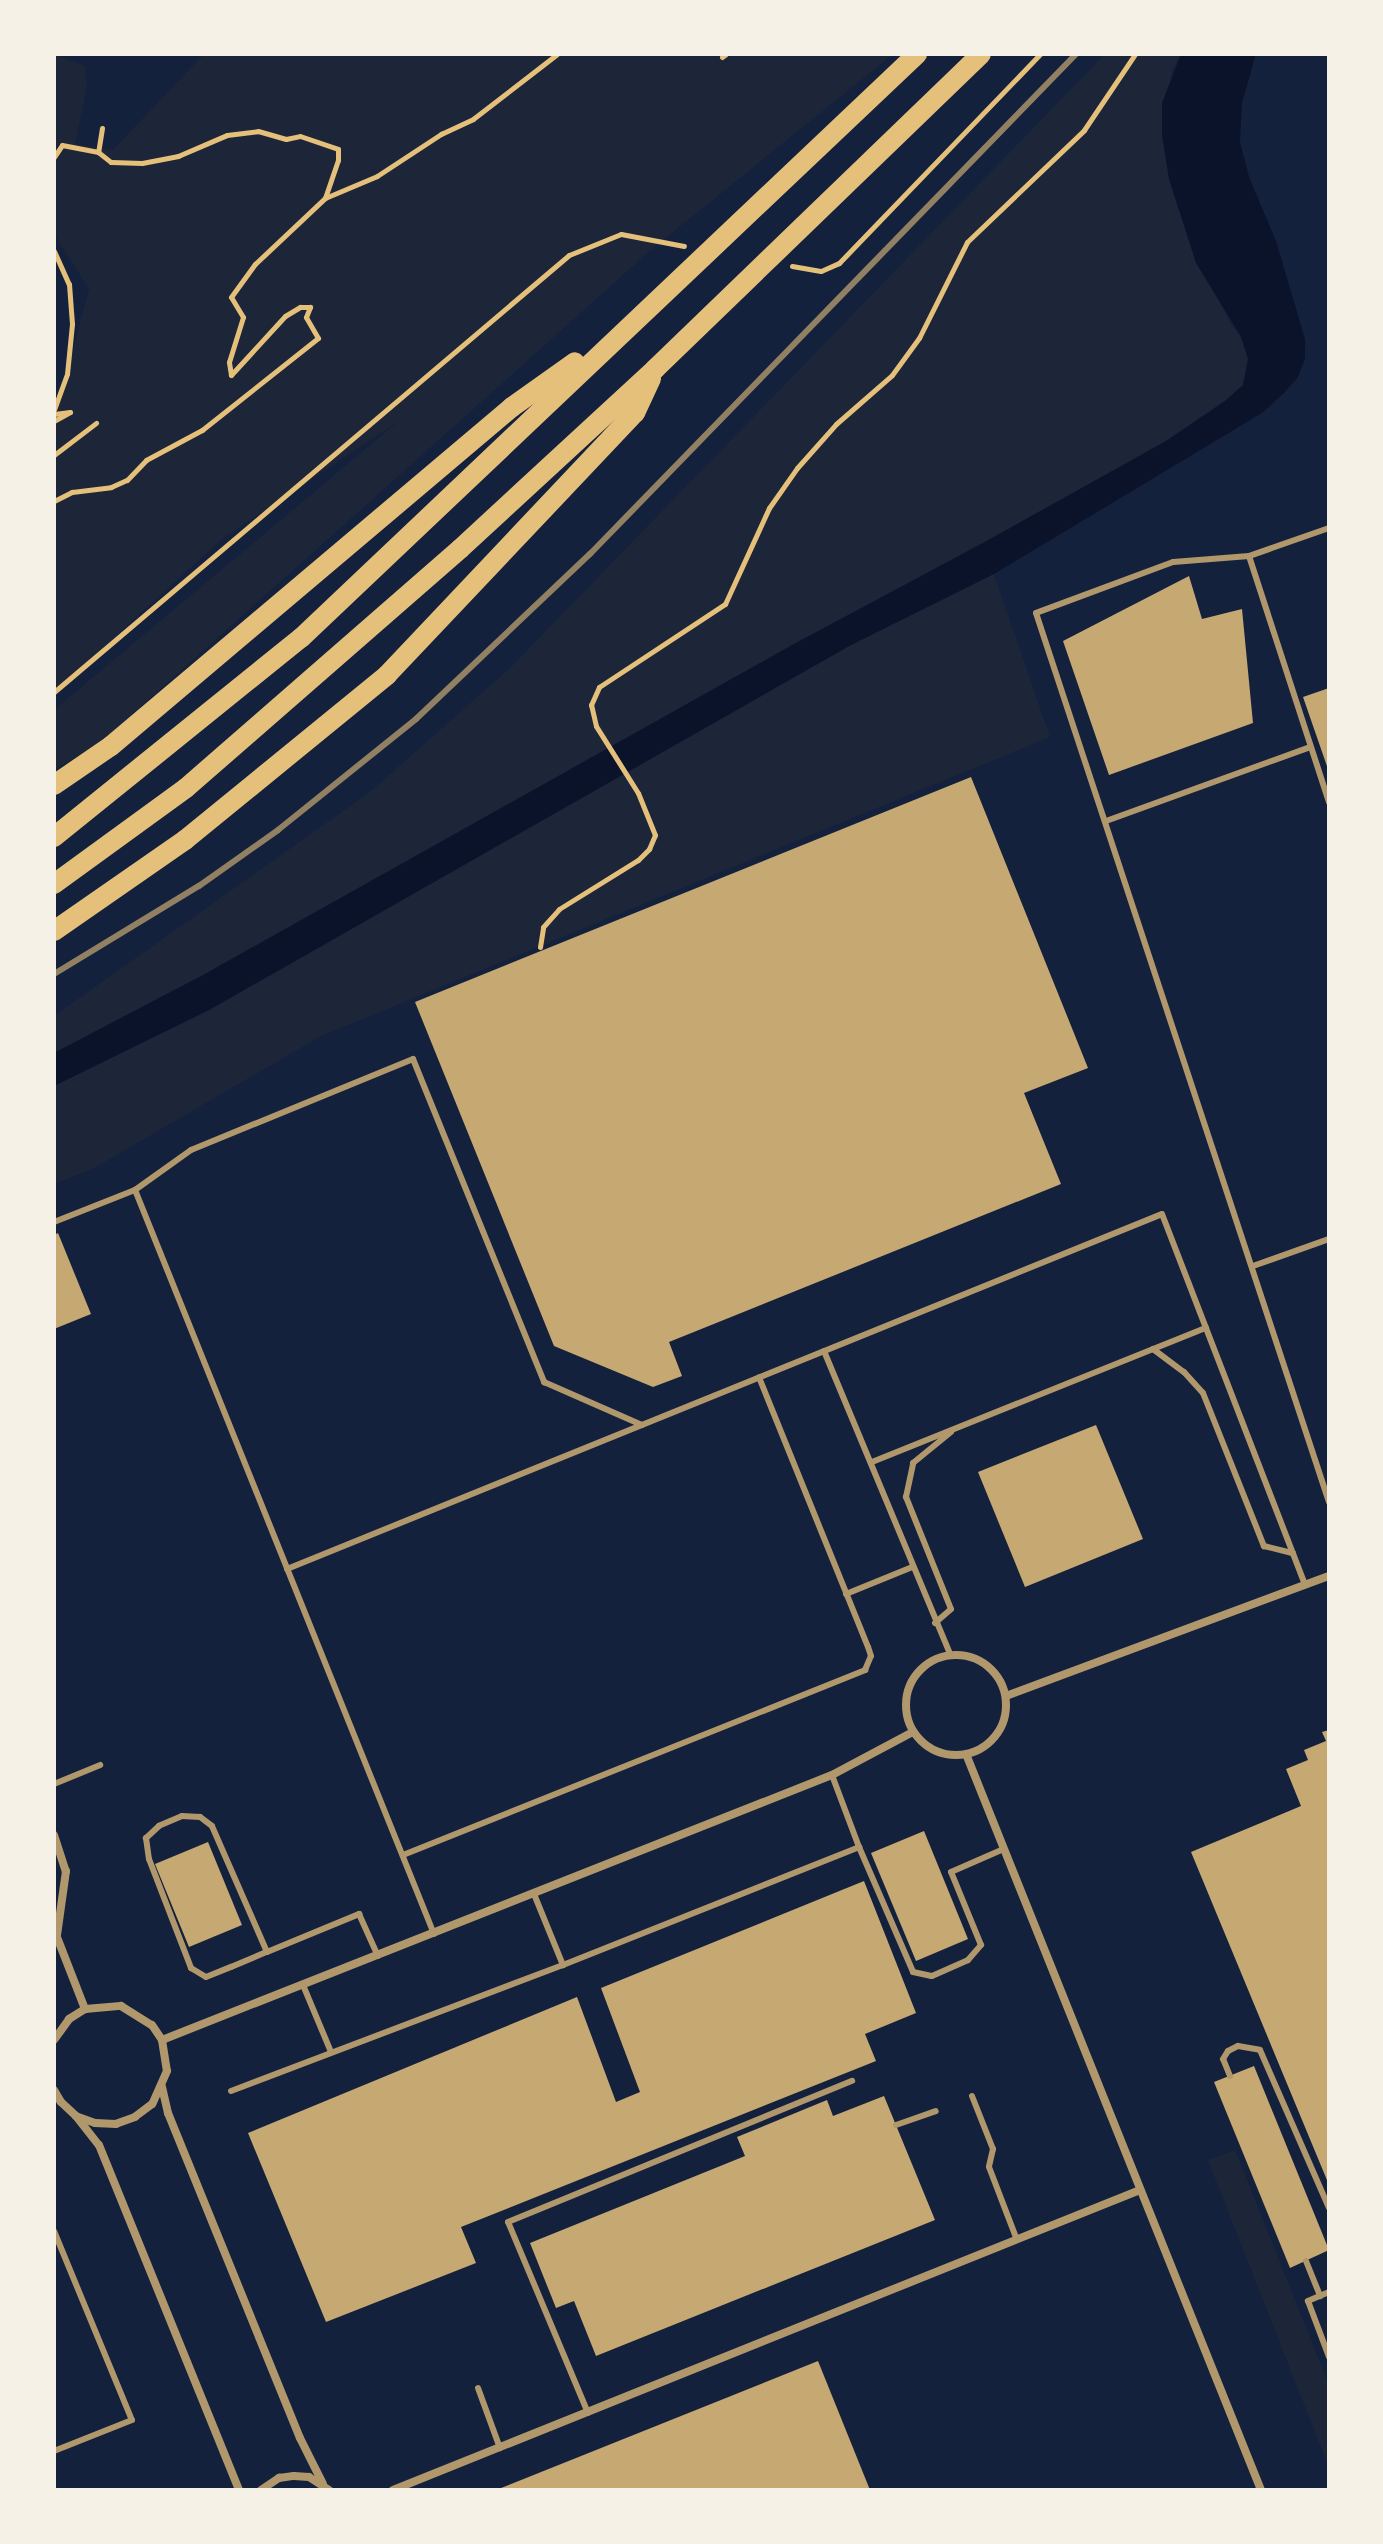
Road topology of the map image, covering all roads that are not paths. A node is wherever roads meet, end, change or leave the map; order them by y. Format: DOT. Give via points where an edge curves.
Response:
graph roads {
  1 [pos="917,54"];
  2 [pos="981,54"];
  3 [pos="639,315"];
  4 [pos="655,369"];
  5 [pos="1329,528"];
  6 [pos="1249,556"];
  7 [pos="1310,747"];
  8 [pos="54,785"];
  9 [pos="1329,802"];
  10 [pos="1106,821"];
  11 [pos="54,837"];
  12 [pos="54,884"];
  13 [pos="54,931"];
  14 [pos="135,1190"];
  15 [pos="54,1222"];
  16 [pos="1329,1239"];
  17 [pos="1253,1266"];
  18 [pos="1206,1328"];
  19 [pos="1153,1349"];
  20 [pos="824,1351"];
  21 [pos="759,1377"];
  22 [pos="642,1425"];
  23 [pos="953,1430"];
  24 [pos="872,1462"];
  25 [pos="1329,1502"];
  26 [pos="1293,1553"];
  27 [pos="912,1567"];
  28 [pos="287,1569"];
  29 [pos="1329,1576"];
  30 [pos="1305,1585"];
  31 [pos="846,1594"];
  32 [pos="935,1623"];
  33 [pos="950,1654"];
  34 [pos="1006,1696"];
  35 [pos="913,1732"];
  36 [pos="966,1754"];
  37 [pos="100,1765"];
  38 [pos="832,1775"];
  39 [pos="54,1784"];
  40 [pos="54,1835"];
  41 [pos="859,1847"];
  42 [pos="1004,1849"];
  43 [pos="403,1855"];
  44 [pos="534,1894"];
  45 [pos="55,1932"];
  46 [pos="434,1934"];
  47 [pos="267,1952"];
  48 [pos="378,1956"];
  49 [pos="563,1965"];
  50 [pos="303,1985"];
  51 [pos="85,2009"];
  52 [pos="54,2040"];
  53 [pos="162,2040"];
  54 [pos="331,2052"];
  55 [pos="1230,2076"];
  56 [pos="852,2081"];
  57 [pos="162,2087"];
  58 [pos="54,2090"];
  59 [pos="231,2091"];
  60 [pos="972,2096"];
  61 [pos="936,2111"];
  62 [pos="76,2116"];
  63 [pos="896,2125"];
  64 [pos="1140,2190"];
  65 [pos="1329,2208"];
  66 [pos="54,2231"];
  67 [pos="1017,2240"];
  68 [pos="1306,2261"];
  69 [pos="1329,2292"];
  70 [pos="1320,2296"];
  71 [pos="1329,2357"];
  72 [pos="478,2388"];
  73 [pos="588,2413"];
  74 [pos="500,2448"];
  75 [pos="54,2451"];
  76 [pos="326,2487"];
  77 [pos="239,2490"];
  78 [pos="261,2490"];
  79 [pos="393,2490"];
  80 [pos="1261,2490"];
  1 -- 3 [label="main road"];
  2 -- 4 [label="main road"];
  3 -- 8 [label="main road" via="512,407 111,746"];
  3 -- 11 [label="main road" via="301,638"];
  4 -- 12 [label="main road" via="449,559 186,788"];
  4 -- 13 [label="main road" via="635,413 387,675 185,840"];
  5 -- 6 [label="lane"];
  6 -- 7 [label="lane"];
  6 -- 10 [label="lane" via="1173,562 1036,613"];
  7 -- 9 [label="lane"];
  7 -- 10 [label="lane"];
  10 -- 17 [label="lane"];
  14 -- 15 [label="lane"];
  14 -- 22 [label="lane" via="191,1150 413,1059 544,1382"];
  14 -- 28 [label="lane"];
  16 -- 17 [label="lane"];
  17 -- 25 [label="lane"];
  18 -- 19 [label="lane"];
  18 -- 20 [label="lane" via="1162,1214"];
  18 -- 26 [label="lane"];
  19 -- 23 [label="lane"];
  19 -- 26 [label="lane" via="1203,1393 1264,1546"];
  20 -- 21 [label="lane"];
  20 -- 24 [label="lane"];
  21 -- 22 [label="lane"];
  21 -- 31 [label="lane"];
  22 -- 28 [label="lane"];
  23 -- 24 [label="lane"];
  23 -- 32 [label="lane" via="913,1463 906,1497 951,1609"];
  24 -- 27 [label="lane"];
  26 -- 30 [label="lane"];
  27 -- 31 [label="lane"];
  27 -- 32 [label="lane"];
  28 -- 43 [label="lane"];
  29 -- 30 [label="street"];
  30 -- 34 [label="street"];
  31 -- 43 [label="lane" via="871,1656 865,1670"];
  32 -- 33 [label="lane"];
  33 -- 34 [label="street" via="986,1664"];
  33 -- 35 [label="street" via="914,1676 905,1704"];
  34 -- 36 [label="street" via="1002,1727 981,1749"];
  35 -- 36 [label="street" via="936,1752"];
  35 -- 38 [label="street"];
  36 -- 42 [label="street"];
  37 -- 39 [label="lane"];
  38 -- 41 [label="lane"];
  38 -- 44 [label="street"];
  40 -- 45 [label="street" via="66,1871"];
  41 -- 42 [label="lane" via="913,1972 932,1976 968,1960 981,1945 951,1872"];
  41 -- 49 [label="lane"];
  42 -- 64 [label="street"];
  43 -- 46 [label="lane"];
  44 -- 46 [label="street"];
  44 -- 49 [label="lane"];
  45 -- 51 [label="street"];
  46 -- 48 [label="street"];
  47 -- 47 [label="lane" via="212,1826 200,1817 182,1816 146,1838 149,1859 191,1968 206,1977"];
  47 -- 48 [label="lane" via="359,1914"];
  48 -- 50 [label="street"];
  49 -- 54 [label="lane"];
  50 -- 53 [label="street"];
  50 -- 54 [label="lane"];
  51 -- 52 [label="street" via="69,2019"];
  51 -- 53 [label="street" via="121,2006 145,2019"];
  53 -- 57 [label="street" via="167,2071"];
  54 -- 59 [label="lane"];
  55 -- 65 [label="lane" via="1223,2059 1228,2051 1238,2046 1260,2050"];
  56 -- 73 [label="lane" via="508,2222"];
  57 -- 62 [label="street" via="152,2104 126,2121 95,2123"];
  57 -- 76 [label="street" via="300,2438"];
  58 -- 62 [label="street"];
  60 -- 67 [label="lane" via="993,2149 989,2167"];
  61 -- 63 [label="lane"];
  62 -- 77 [label="street" via="99,2145"];
  64 -- 67 [label="street"];
  64 -- 80 [label="street"];
  66 -- 75 [label="lane" via="132,2420"];
  67 -- 73 [label="street"];
  68 -- 70 [label="lane"];
  69 -- 70 [label="lane"];
  70 -- 71 [label="lane" via="1308,2301"];
  72 -- 74 [label="lane"];
  73 -- 74 [label="street"];
  74 -- 79 [label="street"];
  76 -- 78 [label="street" via="294,2476 279,2478"];
}
